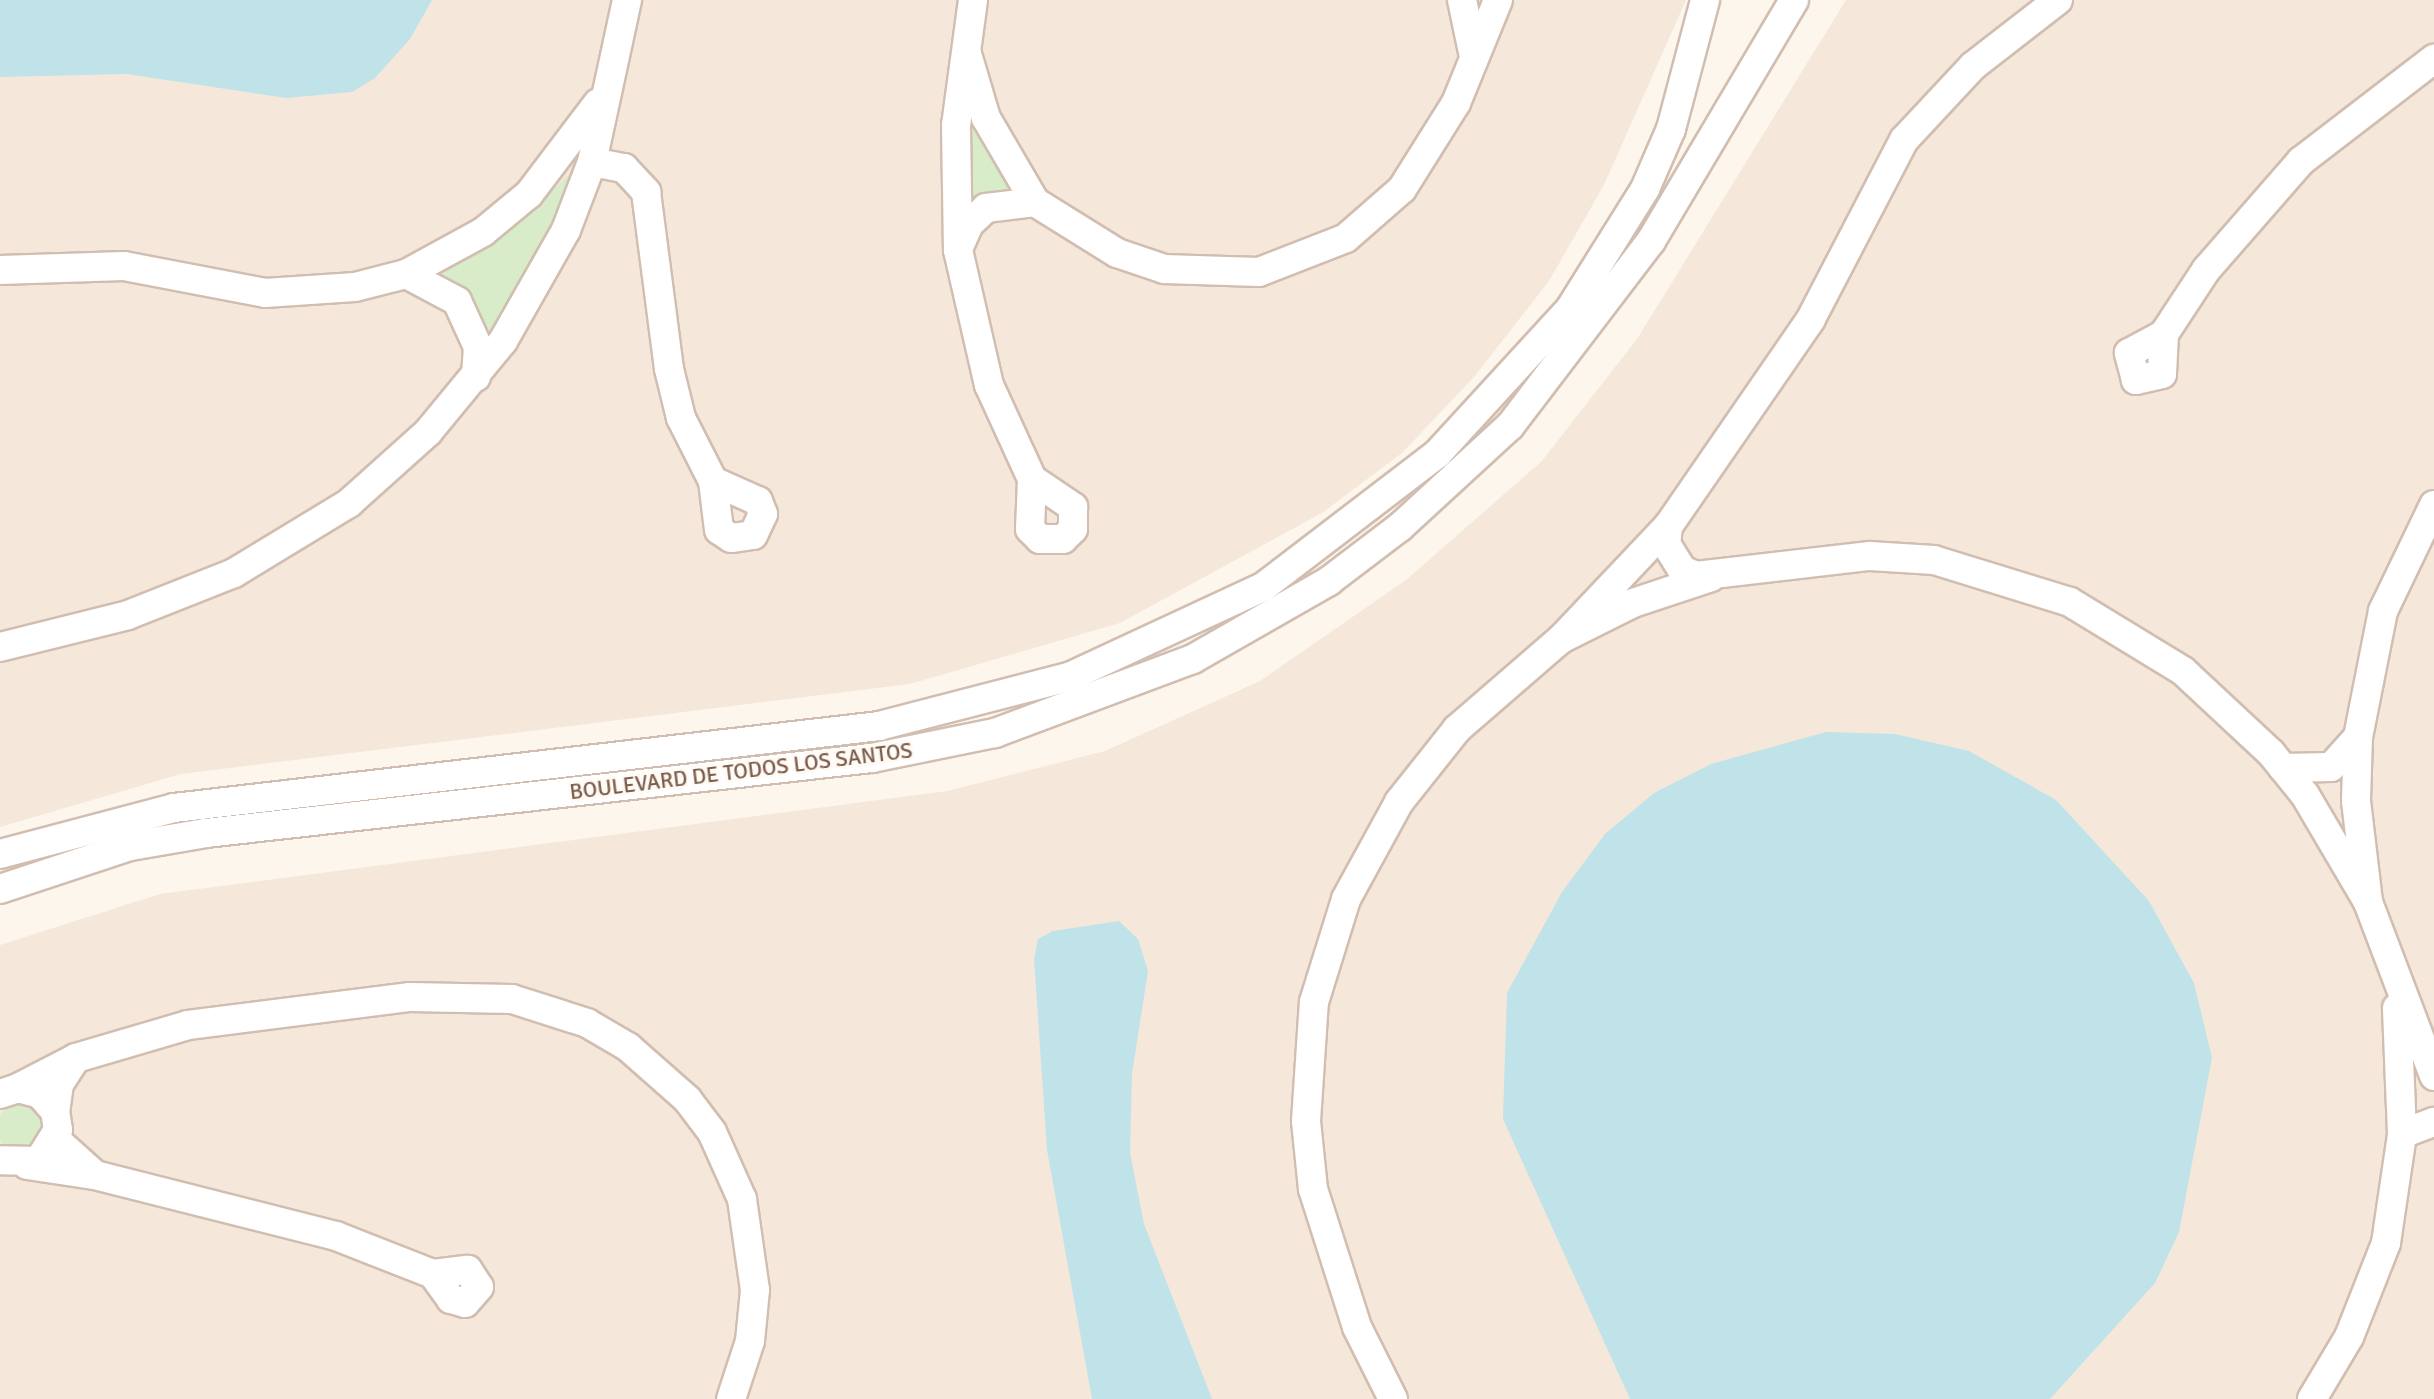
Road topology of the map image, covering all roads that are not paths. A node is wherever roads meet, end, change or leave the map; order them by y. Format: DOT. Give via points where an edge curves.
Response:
graph roads {
  1 [pos="627,0"];
  2 [pos="973,0"];
  3 [pos="1462,0"];
  4 [pos="1498,0"];
  5 [pos="1705,0"];
  6 [pos="1794,0"];
  7 [pos="2058,0"];
  8 [pos="1473,52"];
  9 [pos="967,54"];
  10 [pos="2434,59"];
  11 [pos="607,89"];
  12 [pos="592,162"];
  13 [pos="1035,202"];
  14 [pos="958,250"];
  15 [pos="0,270"];
  16 [pos="406,274"];
  17 [pos="2164,334"];
  18 [pos="476,377"];
  19 [pos="1032,479"];
  20 [pos="713,481"];
  21 [pos="2434,505"];
  22 [pos="1668,526"];
  23 [pos="1714,576"];
  24 [pos="1561,639"];
  25 [pos="0,647"];
  26 [pos="2358,737"];
  27 [pos="2283,768"];
  28 [pos="2356,801"];
  29 [pos="2318,815"];
  30 [pos="0,854"];
  31 [pos="0,889"];
  32 [pos="2368,902"];
  33 [pos="2396,991"];
  34 [pos="76,1058"];
  35 [pos="2434,1075"];
  36 [pos="2402,1086"];
  37 [pos="9,1091"];
  38 [pos="55,1111"];
  39 [pos="2434,1122"];
  40 [pos="2402,1134"];
  41 [pos="56,1140"];
  42 [pos="8,1163"];
  43 [pos="95,1175"];
  44 [pos="433,1274"];
  45 [pos="2318,1395"];
  46 [pos="731,1399"];
  47 [pos="1393,1399"];
  1 -- 11 [label="street"];
  2 -- 9 [label="street"];
  3 -- 8 [label="street"];
  4 -- 8 [label="street"];
  5 -- 30 [label="street, BOULEVARD DE TODOS LOS SANTOS" via="1671,129 1645,189 1570,309 1438,453 1263,587 1069,677 879,726 174,808"];
  6 -- 31 [label="street, BOULEVARD DE TODOS LOS SANTOS" via="1651,241 1510,426 1400,527 1329,581 1193,659 995,733 872,758 206,833 130,846"];
  7 -- 22 [label="street" via="1982,57 1904,140 1811,319"];
  8 -- 13 [label="street" via="1456,103 1402,189 1346,238 1302,260 1259,272 1164,269 1117,253"];
  9 -- 13 [label="street" via="986,118"];
  9 -- 14 [label="street" via="955,139"];
  10 -- 17 [label="street" via="2301,161 2241,225"];
  11 -- 12 [label="street"];
  11 -- 16 [label="street" via="529,194 483,232"];
  12 -- 18 [label="street" via="534,292"];
  12 -- 20 [label="street" via="624,168 646,192 669,369 681,418"];
  13 -- 14 [label="street" via="986,208 969,224"];
  14 -- 19 [label="street" via="989,385"];
  15 -- 16 [label="street" via="124,266 265,293 341,289"];
  16 -- 18 [label="street" via="457,301 478,347"];
  18 -- 25 [label="street" via="390,470 285,545 184,596"];
  21 -- 26 [label="street" via="2383,611"];
  22 -- 23 [label="street" via="1674,561 1696,576"];
  22 -- 24 [label="street"];
  23 -- 24 [label="street" via="1633,603"];
  23 -- 27 [label="street" via="1870,556 2003,576 2142,642 2229,711"];
  24 -- 47 [label="street" via="1457,729 1399,802 1346,899 1314,1002 1306,1121 1313,1189 1357,1327"];
  26 -- 27 [label="street" via="2331,767"];
  26 -- 28 [label="street"];
  27 -- 29 [label="street"];
  28 -- 29 [label="street"];
  28 -- 32 [label="street"];
  29 -- 32 [label="street"];
  32 -- 33 [label="street"];
  33 -- 35 [label="street"];
  33 -- 36 [label="street"];
  34 -- 37 [label="street"];
  34 -- 38 [label="street" via="59,1084"];
  34 -- 46 [label="street" via="188,1025 410,997 512,999 587,1023 628,1047 687,1099 712,1132 742,1199 755,1290 750,1341"];
  35 -- 36 [label="street"];
  36 -- 40 [label="street"];
  37 -- 38 [label="street" via="40,1094"];
  38 -- 41 [label="street"];
  39 -- 40 [label="street"];
  40 -- 45 [label="street" via="2376,1278"];
  41 -- 42 [label="street"];
  41 -- 43 [label="street"];
  42 -- 43 [label="street"];
  43 -- 44 [label="street" via="336,1236"];
}
